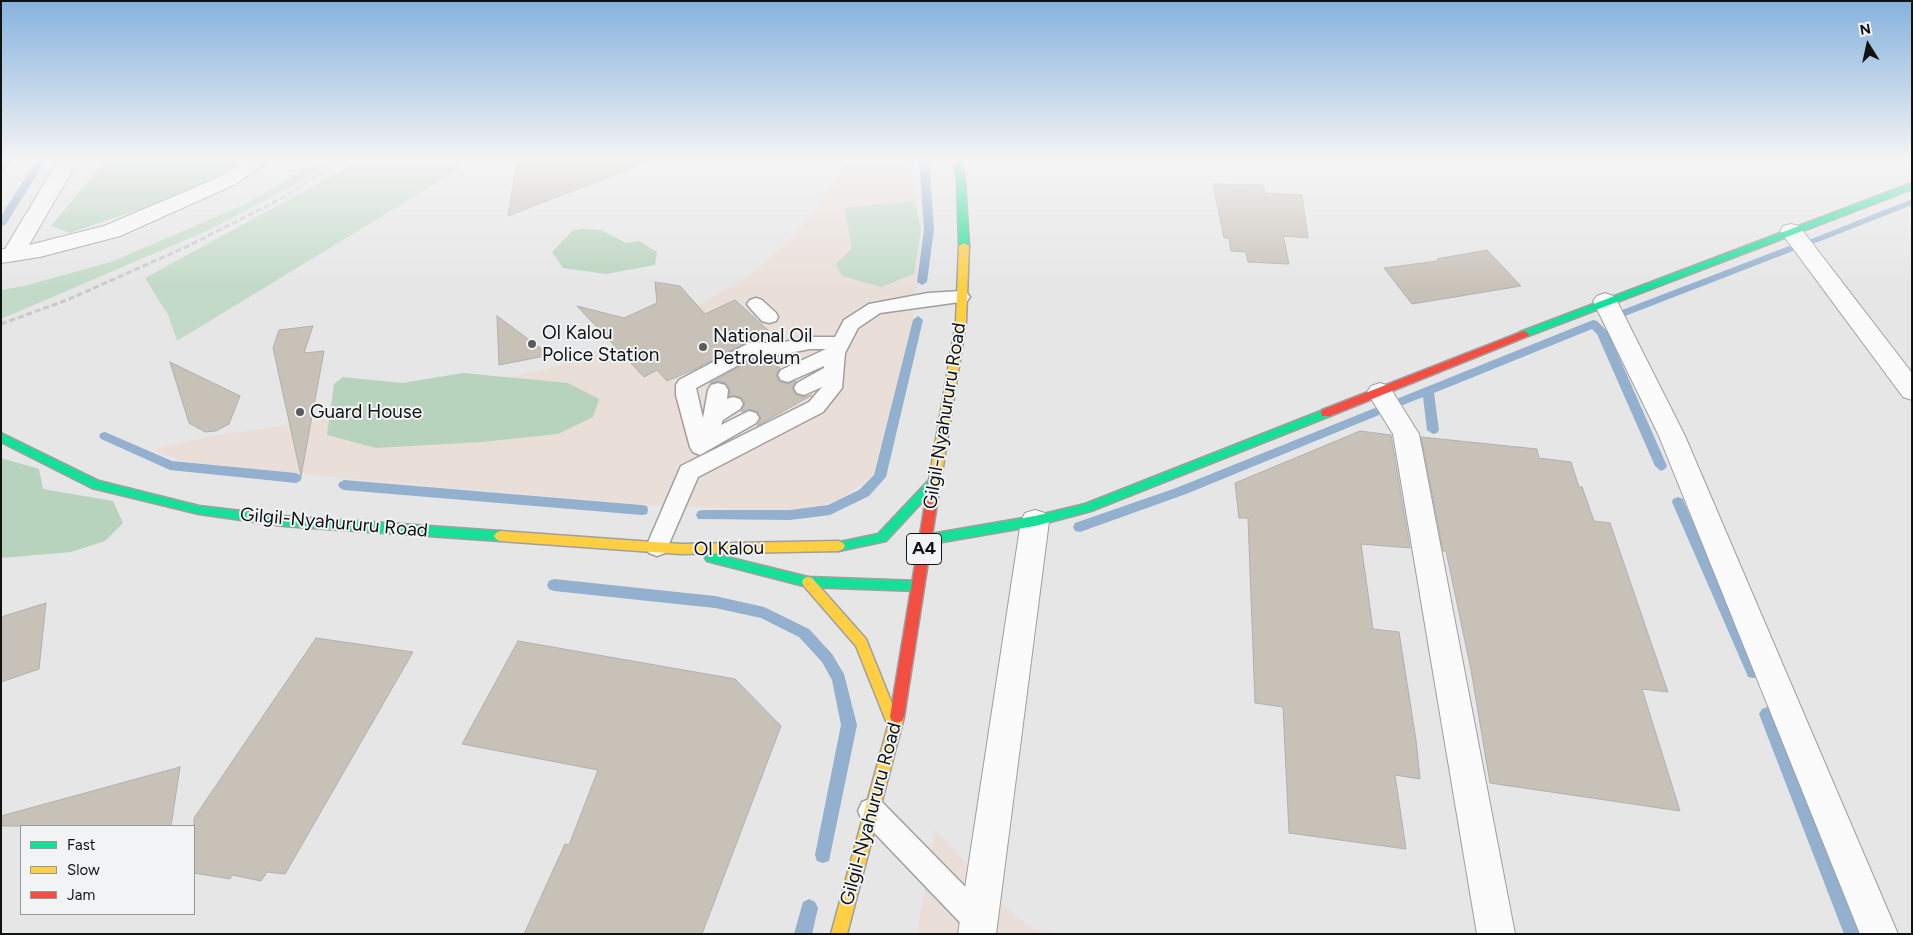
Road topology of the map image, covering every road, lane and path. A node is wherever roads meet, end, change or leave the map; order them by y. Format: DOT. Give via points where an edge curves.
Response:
graph roads {
  1 [pos="41,203"];
  2 [pos="177,203"];
  3 [pos="963,203"];
  4 [pos="1867,203"];
  5 [pos="1791,231"];
  6 [pos="7,255"];
  7 [pos="962,297"];
  8 [pos="1605,301"];
  9 [pos="756,304"];
  10 [pos="769,317"];
  11 [pos="810,343"];
  12 [pos="836,356"];
  13 [pos="772,361"];
  14 [pos="788,375"];
  15 [pos="804,388"];
  16 [pos="718,390"];
  17 [pos="1912,391"];
  18 [pos="1380,392"];
  19 [pos="733,404"];
  20 [pos="716,415"];
  21 [pos="748,418"];
  22 [pos="1,437"];
  23 [pos="701,445"];
  24 [pos="689,472"];
  25 [pos="934,482"];
  26 [pos="1036,521"];
  27 [pos="925,540"];
  28 [pos="657,547"];
  29 [pos="681,550"];
  30 [pos="808,582"];
  31 [pos="918,586"];
  32 [pos="895,727"];
  33 [pos="872,811"];
  34 [pos="982,930"];
  35 [pos="839,934"];
  36 [pos="1496,934"];
  37 [pos="1879,934"];
  1 -- 6 [label="street"];
  2 -- 6 [label="street" via="112,231"];
  3 -- 7 [label="main road, Gilgil-Nyahururu Road / A4" via="965,232"];
  4 -- 5 [label="main road"];
  5 -- 8 [label="main road"];
  5 -- 17 [label="street"];
  7 -- 12 [label="lane" via="875,308 851,324"];
  7 -- 25 [label="main road, Gilgil-Nyahururu Road / A4" via="961,322"];
  8 -- 18 [label="main road"];
  8 -- 37 [label="street" via="1672,436"];
  9 -- 10 [label="lane"];
  11 -- 12 [label="lane"];
  11 -- 13 [label="lane"];
  11 -- 23 [label="lane" via="780,349 756,348 686,385"];
  12 -- 14 [label="lane"];
  12 -- 15 [label="lane"];
  12 -- 24 [label="lane" via="832,388 816,407"];
  16 -- 20 [label="lane"];
  18 -- 26 [label="main road" via="1087,508"];
  18 -- 36 [label="street" via="1406,434"];
  19 -- 20 [label="lane"];
  20 -- 23 [label="lane"];
  21 -- 23 [label="lane"];
  22 -- 28 [label="main road, Gilgil-Nyahururu Road" via="96,485 199,510 284,521"];
  23 -- 24 [label="lane"];
  24 -- 28 [label="lane"];
  25 -- 27 [label="main road, Gilgil-Nyahururu Road / A4"];
  25 -- 29 [label="main road, Ol Kalou" via="882,538 829,548"];
  26 -- 27 [label="main road"];
  26 -- 34 [label="street"];
  27 -- 31 [label="main road, Gilgil-Nyahururu Road / A4"];
  28 -- 29 [label="main road, Gilgil-Nyahururu Road"];
  29 -- 30 [label="main road, Ol Kalou"];
  30 -- 31 [label="main road, Ol Kalou"];
  30 -- 32 [label="main road" via="861,643"];
  31 -- 32 [label="main road, Gilgil-Nyahururu Road / A4"];
  32 -- 33 [label="main road, Gilgil-Nyahururu Road / A4"];
  33 -- 34 [label="lane"];
  33 -- 35 [label="main road, Gilgil-Nyahururu Road / A4"];
}
